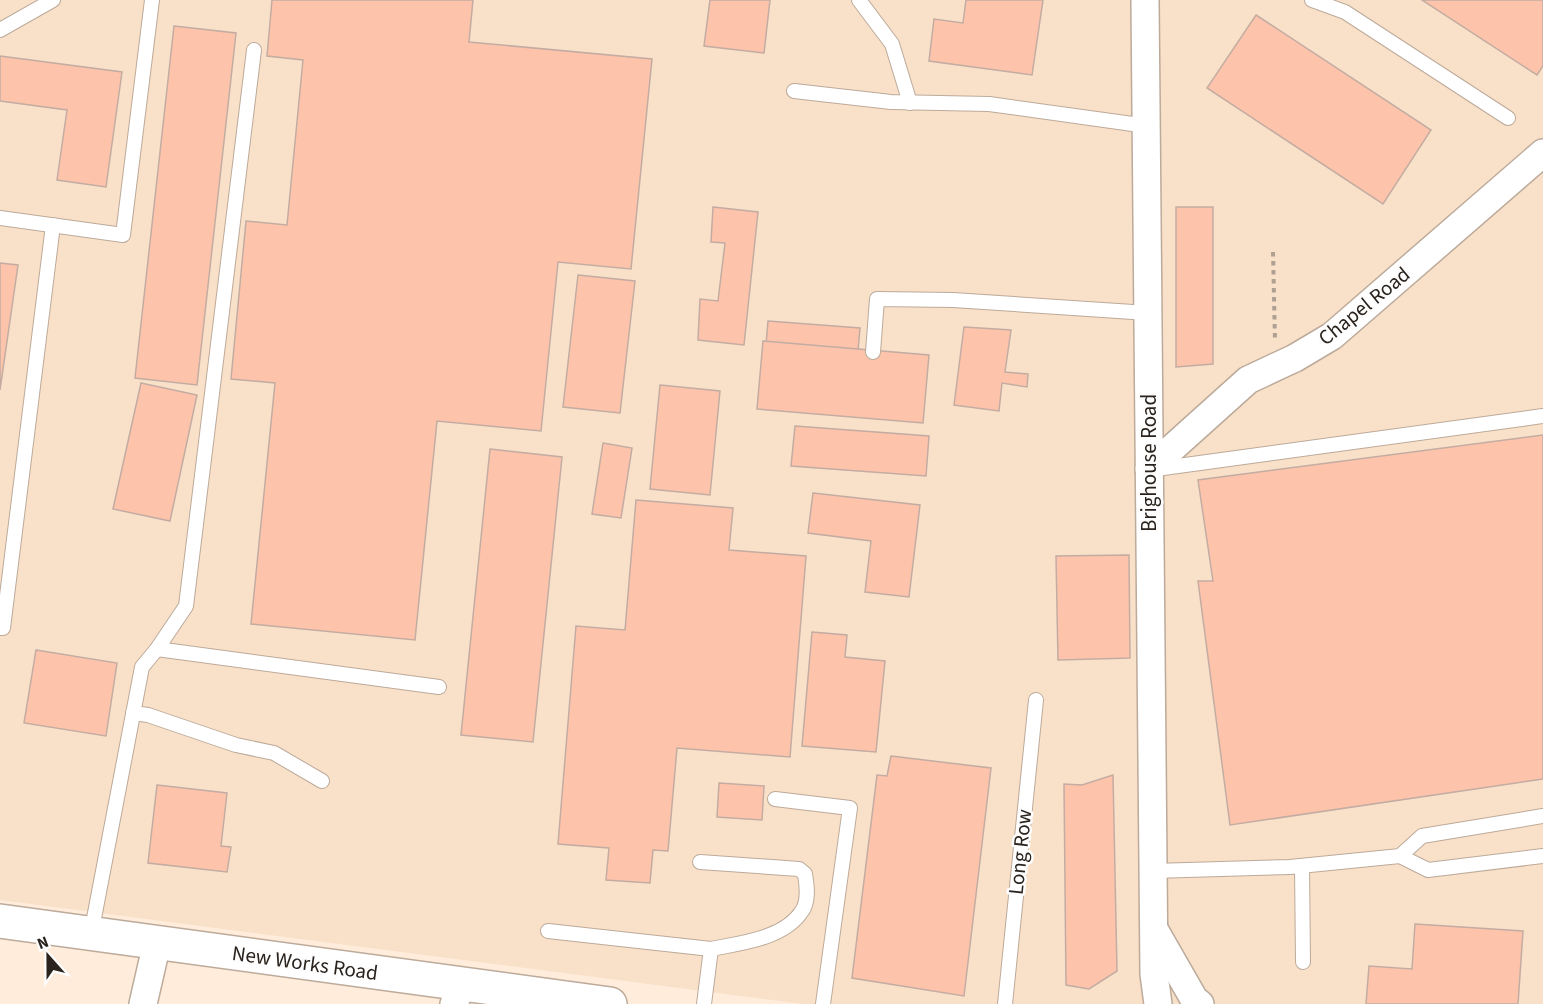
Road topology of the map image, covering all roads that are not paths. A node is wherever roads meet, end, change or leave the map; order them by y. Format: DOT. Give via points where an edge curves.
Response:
graph roads {
  1 [pos="53,0"];
  2 [pos="152,0"];
  3 [pos="859,0"];
  4 [pos="1145,0"];
  5 [pos="1312,0"];
  6 [pos="0,30"];
  7 [pos="254,50"];
  8 [pos="794,92"];
  9 [pos="910,103"];
  10 [pos="1508,118"];
  11 [pos="1147,126"];
  12 [pos="1543,153"];
  13 [pos="0,218"];
  14 [pos="53,225"];
  15 [pos="1148,313"];
  16 [pos="873,352"];
  17 [pos="1543,416"];
  18 [pos="1149,470"];
  19 [pos="0,628"];
  20 [pos="157,649"];
  21 [pos="439,687"];
  22 [pos="1036,700"];
  23 [pos="133,713"];
  24 [pos="322,782"];
  25 [pos="775,799"];
  26 [pos="1543,816"];
  27 [pos="1400,856"];
  28 [pos="1543,856"];
  29 [pos="700,862"];
  30 [pos="1302,866"];
  31 [pos="1153,871"];
  32 [pos="0,921"];
  33 [pos="1153,927"];
  34 [pos="548,932"];
  35 [pos="91,934"];
  36 [pos="157,943"];
  37 [pos="711,949"];
  38 [pos="1303,962"];
  39 [pos="458,994"];
  40 [pos="144,1004"];
  41 [pos="610,1004"];
  42 [pos="704,1004"];
  43 [pos="823,1004"];
  44 [pos="1005,1004"];
  45 [pos="1158,1004"];
  46 [pos="1200,1004"];
  1 -- 6 [label="lane"];
  2 -- 14 [label="lane" via="123,235"];
  3 -- 9 [label="lane" via="892,44"];
  4 -- 11 [label="street, Brighouse Road"];
  5 -- 10 [label="lane" via="1345,12"];
  7 -- 20 [label="lane" via="186,606"];
  8 -- 9 [label="lane"];
  9 -- 11 [label="lane" via="989,104"];
  11 -- 15 [label="street, Brighouse Road"];
  12 -- 18 [label="street, Chapel Road" via="1332,336 1248,380"];
  13 -- 14 [label="lane"];
  14 -- 19 [label="lane" via="21,497"];
  15 -- 16 [label="lane" via="877,298"];
  15 -- 18 [label="street, Brighouse Road"];
  17 -- 18 [label="lane"];
  18 -- 31 [label="street, Brighouse Road"];
  20 -- 21 [label="lane"];
  20 -- 23 [label="lane" via="142,667"];
  22 -- 44 [label="lane, Long Row"];
  23 -- 24 [label="lane" via="274,753"];
  23 -- 35 [label="lane"];
  25 -- 43 [label="lane" via="850,808"];
  26 -- 27 [label="lane" via="1422,836"];
  27 -- 28 [label="lane" via="1428,870"];
  27 -- 30 [label="lane"];
  29 -- 37 [label="lane" via="799,869 805,874 803,910 788,925 758,938"];
  30 -- 31 [label="lane"];
  30 -- 38 [label="lane"];
  31 -- 33 [label="street, Brighouse Road"];
  32 -- 35 [label="street, New Works Road"];
  33 -- 45 [label="street, Brighouse Road"];
  33 -- 46 [label="street, Brighouse Road"];
  34 -- 37 [label="lane"];
  35 -- 36 [label="street, New Works Road"];
  36 -- 39 [label="street, New Works Road"];
  36 -- 40 [label="street"];
  37 -- 42 [label="lane"];
  39 -- 41 [label="street, New Works Road"];
}
